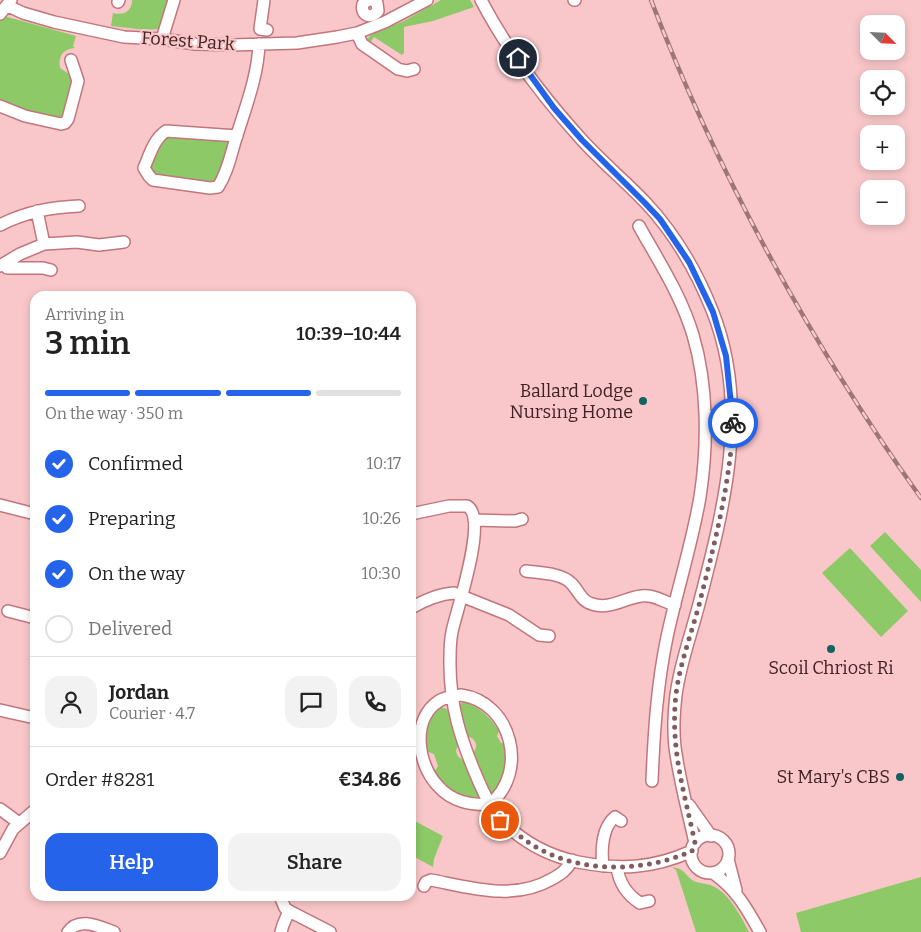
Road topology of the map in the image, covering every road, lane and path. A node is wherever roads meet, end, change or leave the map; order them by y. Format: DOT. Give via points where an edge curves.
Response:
graph roads {
  1 [pos="174,0"];
  2 [pos="264,0"];
  3 [pos="368,0"];
  4 [pos="372,0"];
  5 [pos="427,0"];
  6 [pos="480,0"];
  7 [pos="6,7"];
  8 [pos="374,21"];
  9 [pos="267,30"];
  10 [pos="357,33"];
  11 [pos="162,39"];
  12 [pos="259,44"];
  13 [pos="71,60"];
  14 [pos="414,69"];
  15 [pos="0,106"];
  16 [pos="237,136"];
  17 [pos="79,206"];
  18 [pos="37,211"];
  19 [pos="0,224"];
  20 [pos="639,226"];
  21 [pos="124,242"];
  22 [pos="44,244"];
  23 [pos="2,265"];
  24 [pos="51,270"];
  25 [pos="733,416"];
  26 [pos="705,417"];
  27 [pos="0,505"];
  28 [pos="30,513"];
  29 [pos="416,513"];
  30 [pos="522,519"];
  31 [pos="474,520"];
  32 [pos="526,571"];
  33 [pos="461,594"];
  34 [pos="416,605"];
  35 [pos="674,605"];
  36 [pos="8,612"];
  37 [pos="30,617"];
  38 [pos="549,636"];
  39 [pos="451,696"];
  40 [pos="0,710"];
  41 [pos="30,717"];
  42 [pos="652,780"];
  43 [pos="686,802"];
  44 [pos="490,804"];
  45 [pos="0,809"];
  46 [pos="30,814"];
  47 [pos="621,822"];
  48 [pos="19,823"];
  49 [pos="712,836"];
  50 [pos="693,847"];
  51 [pos="0,853"];
  52 [pos="676,858"];
  53 [pos="572,860"];
  54 [pos="728,860"];
  55 [pos="694,863"];
  56 [pos="603,866"];
  57 [pos="616,867"];
  58 [pos="713,873"];
  59 [pos="424,886"];
  60 [pos="737,894"];
  61 [pos="282,901"];
  62 [pos="650,901"];
  63 [pos="289,911"];
  64 [pos="68,932"];
  65 [pos="114,932"];
  66 [pos="281,932"];
  67 [pos="330,932"];
  68 [pos="760,932"];
  1 -- 11 [label="street"];
  2 -- 9 [label="street" via="260,28"];
  3 -- 8 [label="street" via="362,9"];
  4 -- 8 [label="street" via="378,8"];
  5 -- 8 [label="street, Forest Park" via="400,15"];
  6 -- 25 [label="street" via="554,108 671,232 702,286 719,331 726,356"];
  7 -- 11 [label="street, Forest Park" via="95,32"];
  8 -- 10 [label="street, Forest Park"];
  10 -- 12 [label="street, Forest Park" via="315,41"];
  10 -- 14 [label="street" via="362,44 398,69"];
  11 -- 12 [label="street, Forest Park" via="196,44"];
  12 -- 16 [label="street" via="252,90"];
  13 -- 15 [label="street" via="78,81 65,124 24,116"];
  16 -- 16 [label="street" via="166,131 154,144 144,168 153,180 218,187"];
  17 -- 18 [label="street"];
  18 -- 19 [label="street"];
  18 -- 22 [label="street"];
  20 -- 26 [label="street" via="687,315 699,359"];
  21 -- 22 [label="street"];
  22 -- 23 [label="street"];
  23 -- 24 [label="street"];
  25 -- 26 [label="street"];
  25 -- 43 [label="street" via="729,470 676,694 674,745"];
  26 -- 35 [label="street" via="700,496"];
  27 -- 28 [label="street"];
  29 -- 31 [label="street" via="448,506 467,506 472,510"];
  30 -- 31 [label="street"];
  31 -- 33 [label="street" via="471,564"];
  32 -- 35 [label="street" via="571,582 585,601 592,604 606,607 642,596 655,596"];
  33 -- 34 [label="street" via="444,594"];
  33 -- 38 [label="street" via="509,615 539,635"];
  33 -- 39 [label="street" via="451,635"];
  35 -- 42 [label="street" via="660,672"];
  36 -- 37 [label="street"];
  39 -- 44 [label="street" via="464,746"];
  39 -- 44 [label="street" via="465,695 485,704 501,720 508,735 511,758 507,779 502,792"];
  39 -- 44 [label="street" via="434,704 423,720 419,734 428,772 437,786 459,800 470,804"];
  40 -- 41 [label="street"];
  43 -- 49 [label="street"];
  43 -- 50 [label="street"];
  44 -- 53 [label="street" via="500,820 531,844"];
  45 -- 48 [label="street"];
  46 -- 48 [label="street"];
  47 -- 56 [label="street" via="615,817 608,826"];
  48 -- 51 [label="street"];
  49 -- 50 [label="street" via="702,837"];
  49 -- 54 [label="street" via="726,845"];
  50 -- 52 [label="street"];
  50 -- 55 [label="street"];
  52 -- 55 [label="street"];
  52 -- 57 [label="street" via="642,866"];
  53 -- 56 [label="street"];
  53 -- 59 [label="street" via="564,871 529,889 484,889 431,880"];
  54 -- 58 [label="street"];
  54 -- 60 [label="street"];
  55 -- 58 [label="street" via="704,872"];
  56 -- 57 [label="street"];
  57 -- 62 [label="street" via="626,892 640,902"];
  58 -- 60 [label="street"];
  60 -- 68 [label="street"];
  61 -- 63 [label="street"];
  63 -- 66 [label="street"];
  63 -- 67 [label="street"];
  64 -- 65 [label="street" via="79,923"];
}
